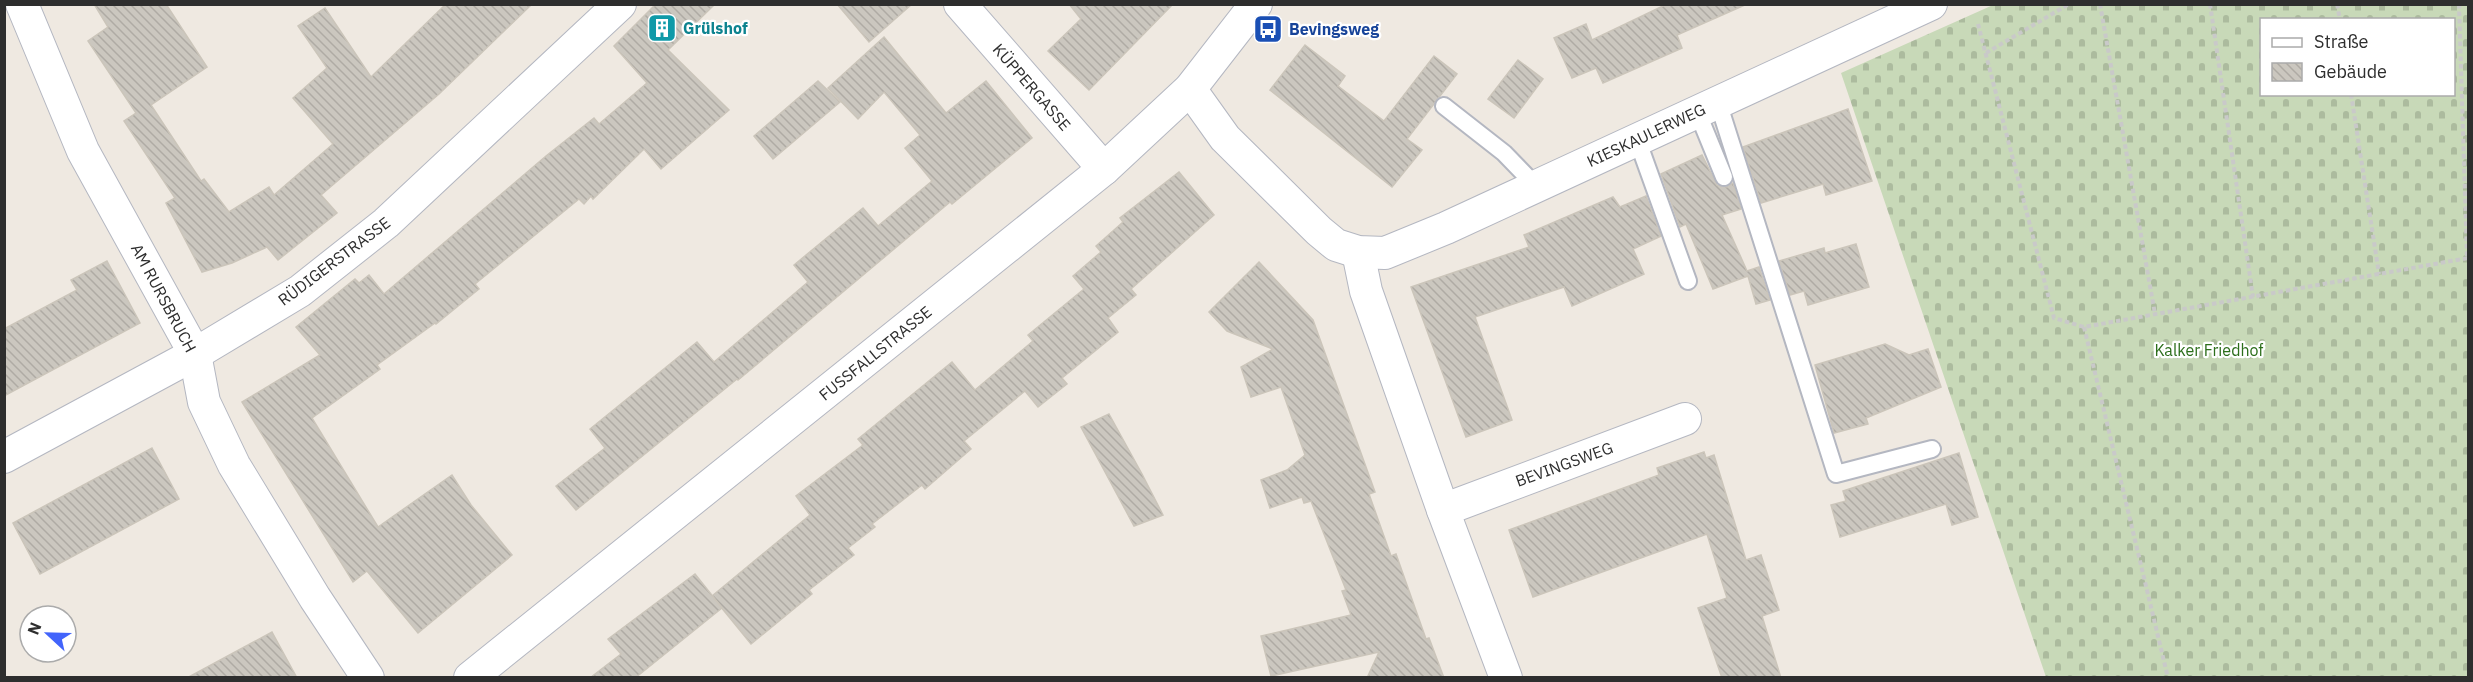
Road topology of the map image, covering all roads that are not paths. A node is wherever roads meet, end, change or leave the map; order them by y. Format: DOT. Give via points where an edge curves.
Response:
graph roads {
  1 [pos="22,4"];
  2 [pos="620,4"];
  3 [pos="960,4"];
  4 [pos="1256,4"];
  5 [pos="1931,4"];
  6 [pos="1190,89"];
  7 [pos="1444,106"];
  8 [pos="1708,107"];
  9 [pos="1637,139"];
  10 [pos="1104,169"];
  11 [pos="1724,177"];
  12 [pos="1536,186"];
  13 [pos="1358,252"];
  14 [pos="1688,281"];
  15 [pos="195,354"];
  16 [pos="1685,419"];
  17 [pos="1932,449"];
  18 [pos="4,457"];
  19 [pos="1443,510"];
  20 [pos="368,678"];
  21 [pos="470,678"];
  22 [pos="1506,678"];
  1 -- 15 [label="street, AM RURSBRUCH" via="84,151"];
  2 -- 15 [label="street, RÜDIGERSTRASSE" via="386,223 300,291"];
  3 -- 10 [label="street, KÜPPERGASSE"];
  4 -- 6 [label="street, FUSSFALLSTRASSE"];
  5 -- 8 [label="street, KIESKAULERWEG"];
  6 -- 10 [label="street, FUSSFALLSTRASSE"];
  6 -- 13 [label="street" via="1225,138 1319,231 1336,245"];
  7 -- 12 [label="lane" via="1504,153"];
  8 -- 9 [label="street, KIESKAULERWEG"];
  8 -- 11 [label="lane"];
  8 -- 17 [label="lane" via="1836,474"];
  9 -- 12 [label="street, KIESKAULERWEG"];
  9 -- 14 [label="lane"];
  10 -- 21 [label="street, FUSSFALLSTRASSE"];
  12 -- 13 [label="street, KIESKAULERWEG" via="1385,253"];
  13 -- 19 [label="street" via="1366,291"];
  15 -- 18 [label="street, RÜDIGERSTRASSE"];
  15 -- 20 [label="street, AM RURSBRUCH" via="204,402 234,465"];
  16 -- 19 [label="street, BEVINGSWEG"];
  19 -- 22 [label="street"];
}
